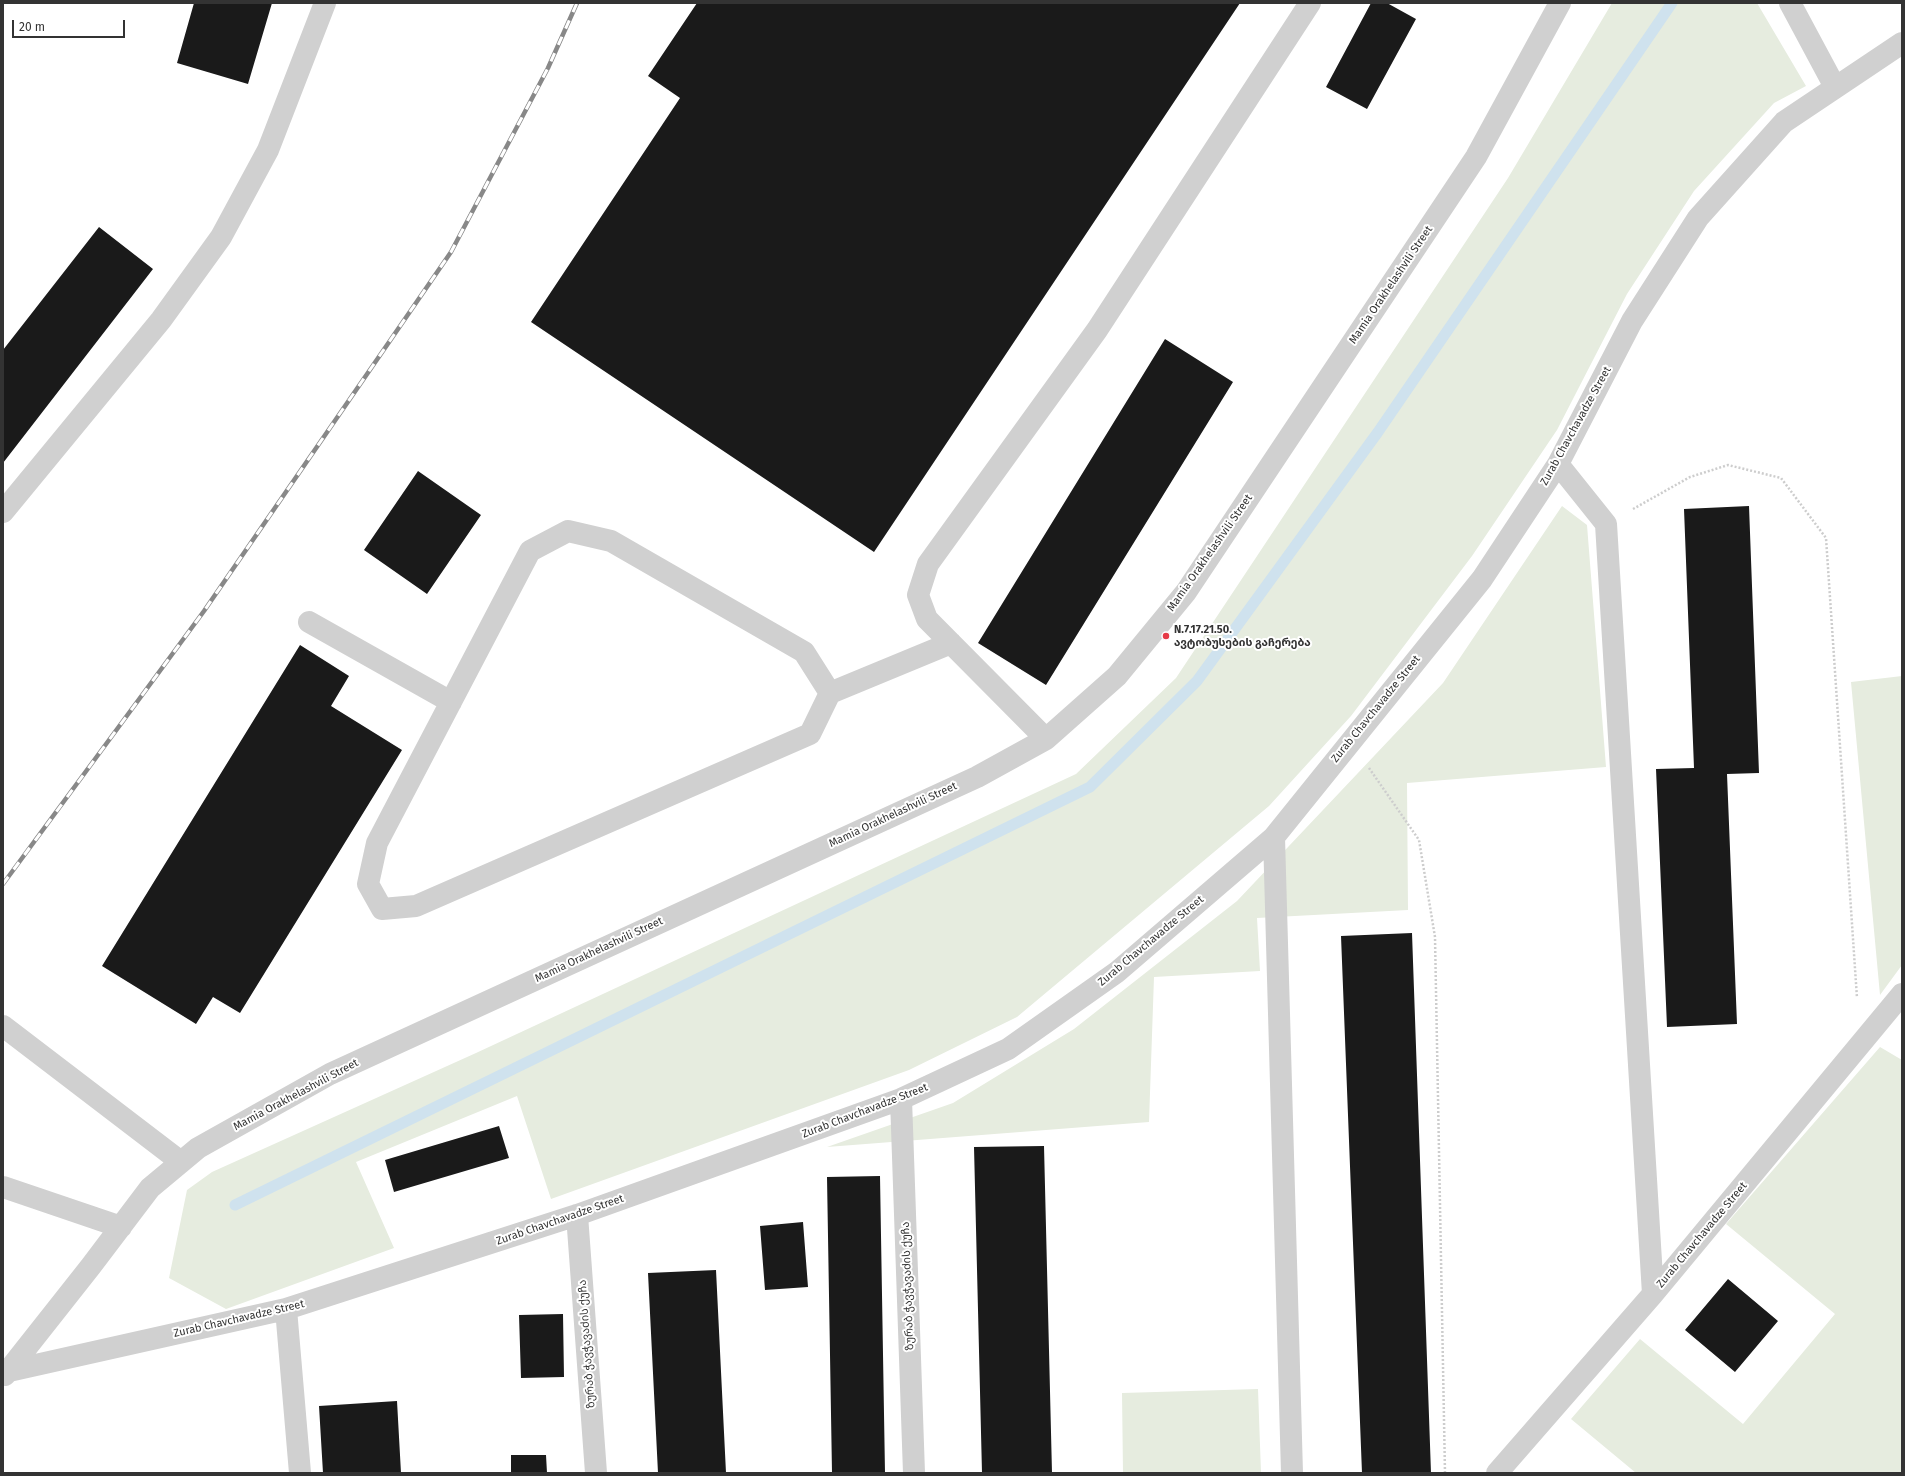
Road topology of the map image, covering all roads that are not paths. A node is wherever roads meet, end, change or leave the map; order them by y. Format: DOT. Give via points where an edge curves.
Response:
graph roads {
  1 [pos="324,3"];
  2 [pos="1310,3"];
  3 [pos="1560,3"];
  4 [pos="1790,3"];
  5 [pos="1902,43"];
  6 [pos="1835,87"];
  7 [pos="1558,464"];
  8 [pos="3,512"];
  9 [pos="309,622"];
  10 [pos="951,643"];
  11 [pos="830,693"];
  12 [pos="450,702"];
  13 [pos="1046,739"];
  14 [pos="1274,837"];
  15 [pos="1902,994"];
  16 [pos="3,1026"];
  17 [pos="901,1099"];
  18 [pos="181,1162"];
  19 [pos="3,1187"];
  20 [pos="577,1215"];
  21 [pos="121,1227"];
  22 [pos="1653,1294"];
  23 [pos="286,1309"];
  24 [pos="6,1374"];
  25 [pos="300,1473"];
  26 [pos="596,1473"];
  27 [pos="914,1473"];
  28 [pos="1292,1473"];
  29 [pos="1497,1473"];
  1 -- 8 [label="street" via="268,150 221,237 161,320"];
  2 -- 10 [label="street" via="1097,330 928,564 918,595 927,619"];
  3 -- 13 [label="street, Mamia Orakhelashvili Street" via="1476,157 1186,592 1117,676"];
  4 -- 6 [label="street"];
  5 -- 6 [label="street, Zurab Chavchavadze Street"];
  6 -- 7 [label="street, Zurab Chavchavadze Street" via="1784,122 1698,218 1632,321"];
  7 -- 14 [label="street, Zurab Chavchavadze Street" via="1482,579"];
  7 -- 22 [label="street" via="1606,524"];
  9 -- 12 [label="street"];
  10 -- 11 [label="street"];
  10 -- 13 [label="street"];
  11 -- 12 [label="street" via="804,652 612,541 568,531 530,551"];
  11 -- 12 [label="street" via="810,734 416,906 382,909 368,884 377,843"];
  13 -- 18 [label="street, Mamia Orakhelashvili Street" via="977,777 330,1074 198,1148"];
  14 -- 17 [label="street, Zurab Chavchavadze Street" via="1117,972 1008,1049"];
  14 -- 28 [label="street"];
  15 -- 22 [label="street, Zurab Chavchavadze Street"];
  16 -- 18 [label="street"];
  17 -- 20 [label="street, Zurab Chavchavadze Street"];
  17 -- 27 [label="street, ზურაბ ჭავჭავაძის ქუჩა"];
  18 -- 21 [label="street, Mamia Orakhelashvili Street" via="150,1188"];
  19 -- 21 [label="street"];
  20 -- 23 [label="street, Zurab Chavchavadze Street"];
  20 -- 26 [label="street, ზურაბ ჭავჭავაძის ქუჩა"];
  21 -- 24 [label="street, Mamia Orakhelashvili Street"];
  22 -- 29 [label="street, Zurab Chavchavadze Street"];
  23 -- 24 [label="street, Zurab Chavchavadze Street"];
  23 -- 25 [label="street"];
}
